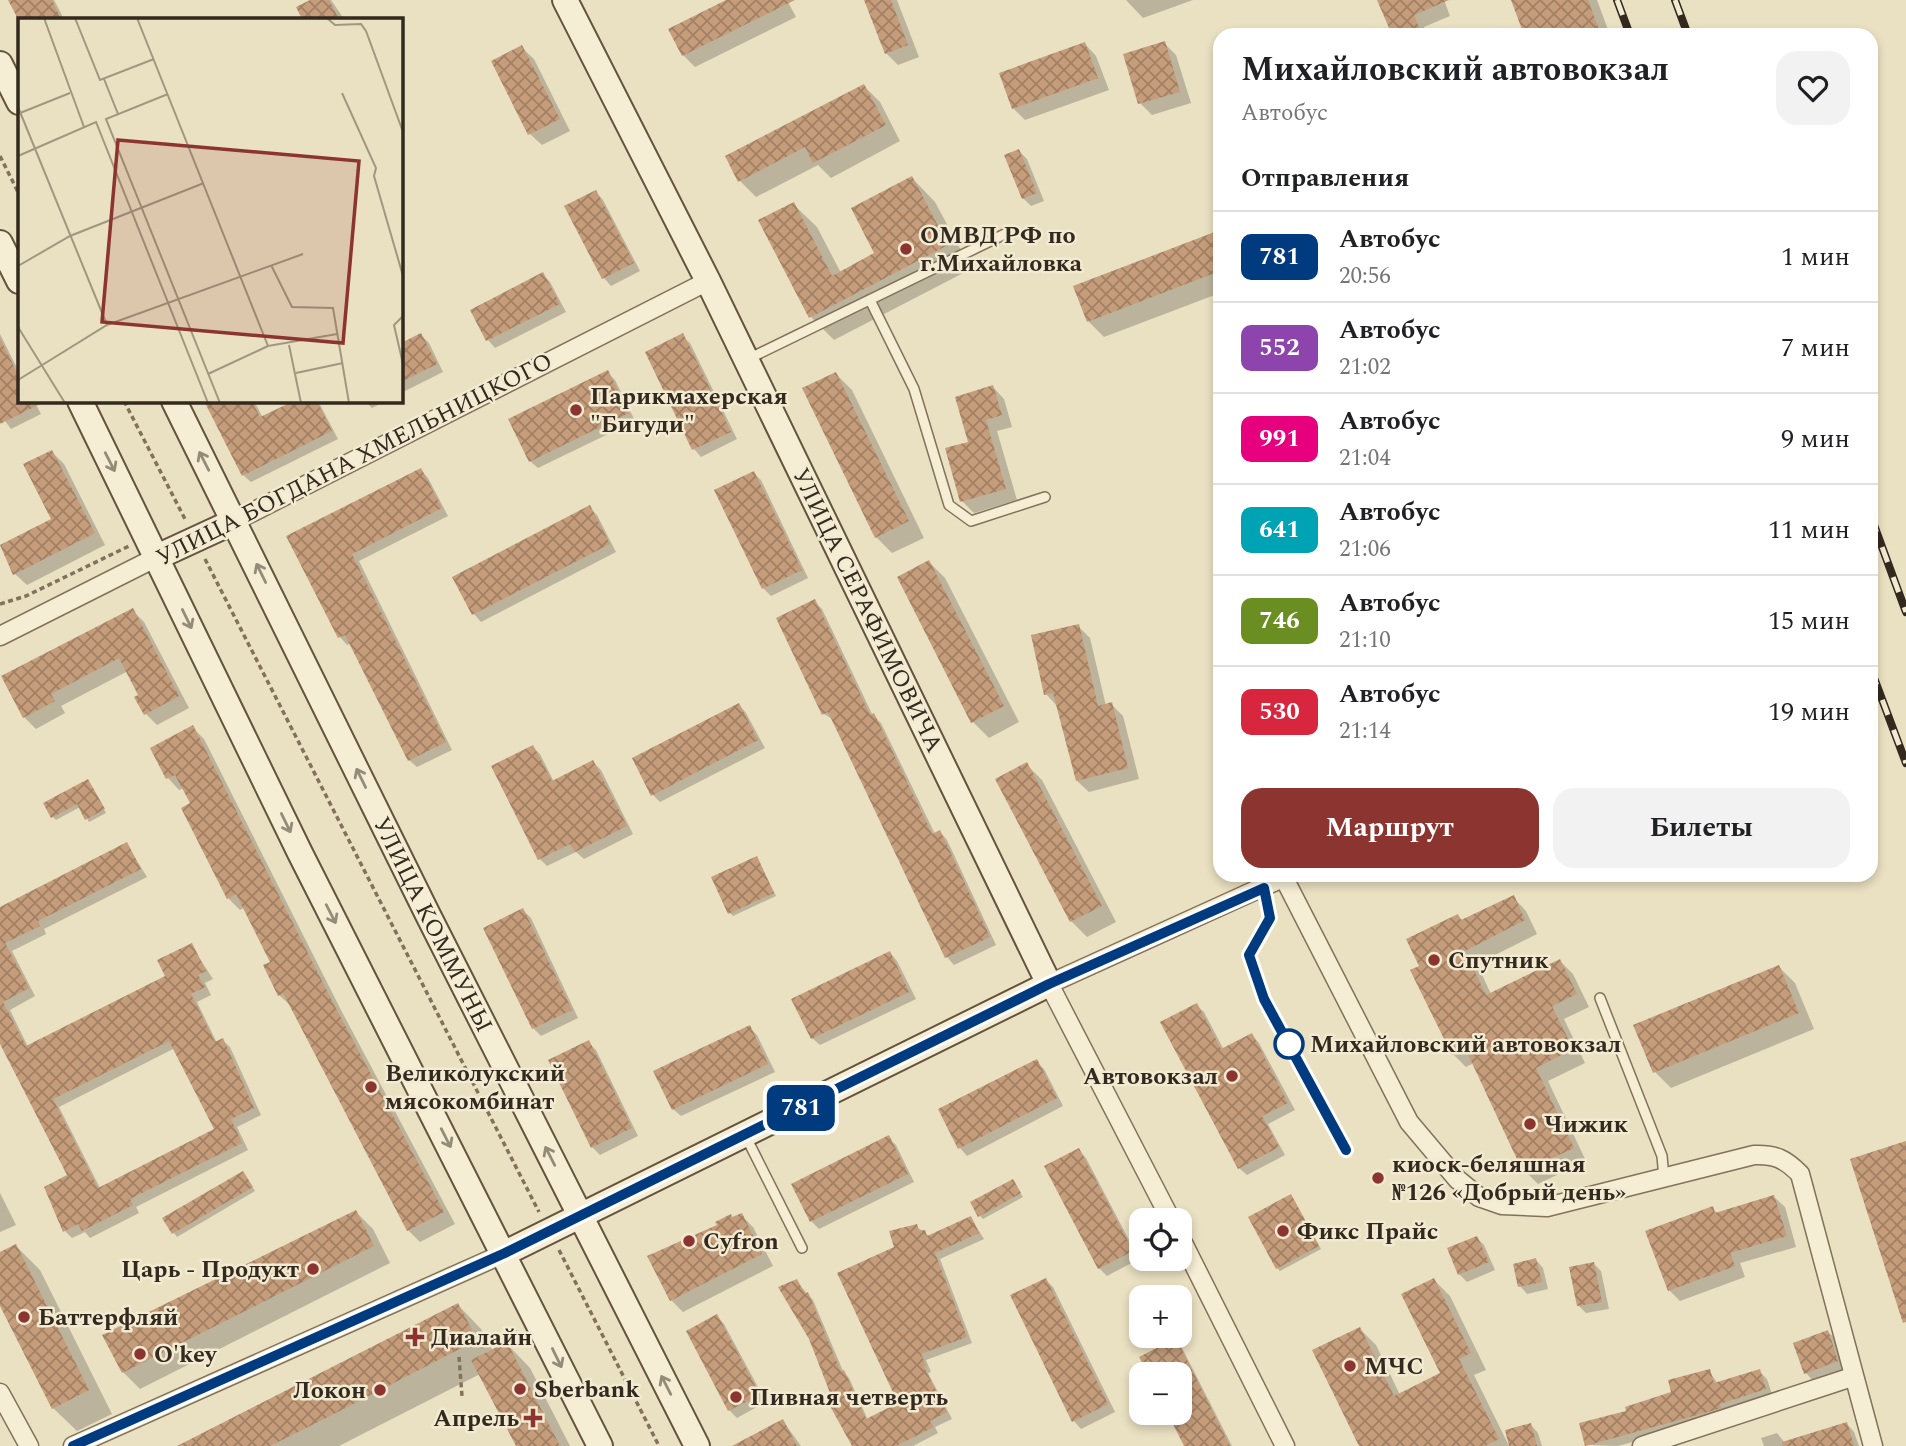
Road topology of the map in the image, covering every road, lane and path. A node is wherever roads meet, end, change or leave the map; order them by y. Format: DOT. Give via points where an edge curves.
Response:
graph roads {
  1 [pos="565,0"];
  2 [pos="0,64"];
  3 [pos="18,100"];
  4 [pos="0,156"];
  5 [pos="18,192"];
  6 [pos="1011,232"];
  7 [pos="0,243"];
  8 [pos="18,279"];
  9 [pos="708,281"];
  10 [pos="870,300"];
  11 [pos="746,359"];
  12 [pos="80,402"];
  13 [pos="125,402"];
  14 [pos="175,402"];
  15 [pos="1045,497"];
  16 [pos="235,521"];
  17 [pos="194,538"];
  18 [pos="152,547"];
  19 [pos="0,604"];
  20 [pos="0,636"];
  21 [pos="1275,882"];
  22 [pos="1289,882"];
  23 [pos="1264,888"];
  24 [pos="1049,984"];
  25 [pos="1600,998"];
  26 [pos="745,1135"];
  27 [pos="1346,1150"];
  28 [pos="1665,1180"];
  29 [pos="1165,1208"];
  30 [pos="581,1217"];
  31 [pos="549,1232"];
  32 [pos="802,1248"];
  33 [pos="505,1253"];
  34 [pos="1192,1261"];
  35 [pos="538,1319"];
  36 [pos="481,1347"];
  37 [pos="459,1357"];
  38 [pos="1853,1377"];
  39 [pos="0,1393"];
  40 [pos="462,1396"];
  41 [pos="29,1446"];
  42 [pos="73,1446"];
  43 [pos="600,1446"];
  44 [pos="659,1446"];
  45 [pos="697,1446"];
  46 [pos="1285,1446"];
  47 [pos="1642,1446"];
  48 [pos="1873,1446"];
  1 -- 9 [label="street, УЛИЦА СЕРАФИМОВИЧА"];
  2 -- 3 [label="street"];
  4 -- 5 [label="path"];
  6 -- 10 [label="lane"];
  7 -- 8 [label="street"];
  9 -- 11 [label="street, УЛИЦА СЕРАФИМОВИЧА"];
  9 -- 16 [label="street, УЛИЦА БОГДАНА ХМЕЛЬНИЦКОГО"];
  10 -- 11 [label="lane"];
  10 -- 15 [label="lane" via="914,390 949,505 971,521"];
  11 -- 24 [label="street, УЛИЦА СЕРАФИМОВИЧА"];
  12 -- 18 [label="street, one-way"];
  13 -- 17 [label="path"];
  16 -- 14 [label="street, УЛИЦА КОММУНЫ, one-way"];
  16 -- 17 [label="street, УЛИЦА БОГДАНА ХМЕЛЬНИЦКОГО"];
  30 -- 16 [label="street, УЛИЦА КОММУНЫ, one-way"];
  17 -- 18 [label="street, УЛИЦА БОГДАНА ХМЕЛЬНИЦКОГО"];
  17 -- 31 [label="path"];
  18 -- 19 [label="path"];
  18 -- 20 [label="street, УЛИЦА БОГДАНА ХМЕЛЬНИЦКОГО"];
  18 -- 33 [label="street, one-way" via="300,853"];
  21 -- 23 [label="street"];
  22 -- 28 [label="street" via="1409,1122 1457,1179 1479,1197 1502,1205 1547,1207"];
  23 -- 24 [label="street"];
  23 -- 27 [label="lane" via="1270,918 1249,955 1264,999"];
  24 -- 26 [label="street"];
  24 -- 29 [label="street, УЛИЦА СЕРАФИМОВИЧА"];
  25 -- 28 [label="lane" via="1662,1156"];
  26 -- 30 [label="street"];
  26 -- 32 [label="lane"];
  28 -- 38 [label="street" via="1770,1154 1786,1160 1800,1174"];
  30 -- 31 [label="street"];
  45 -- 30 [label="street, УЛИЦА КОММУНЫ, one-way"];
  31 -- 33 [label="street"];
  31 -- 44 [label="path"];
  33 -- 35 [label="street"];
  33 -- 42 [label="street"];
  34 -- 46 [label="street"];
  35 -- 36 [label="path"];
  35 -- 43 [label="street, one-way"];
  37 -- 40 [label="path"];
  38 -- 47 [label="street"];
  38 -- 48 [label="street"];
  39 -- 41 [label="street"];
}
